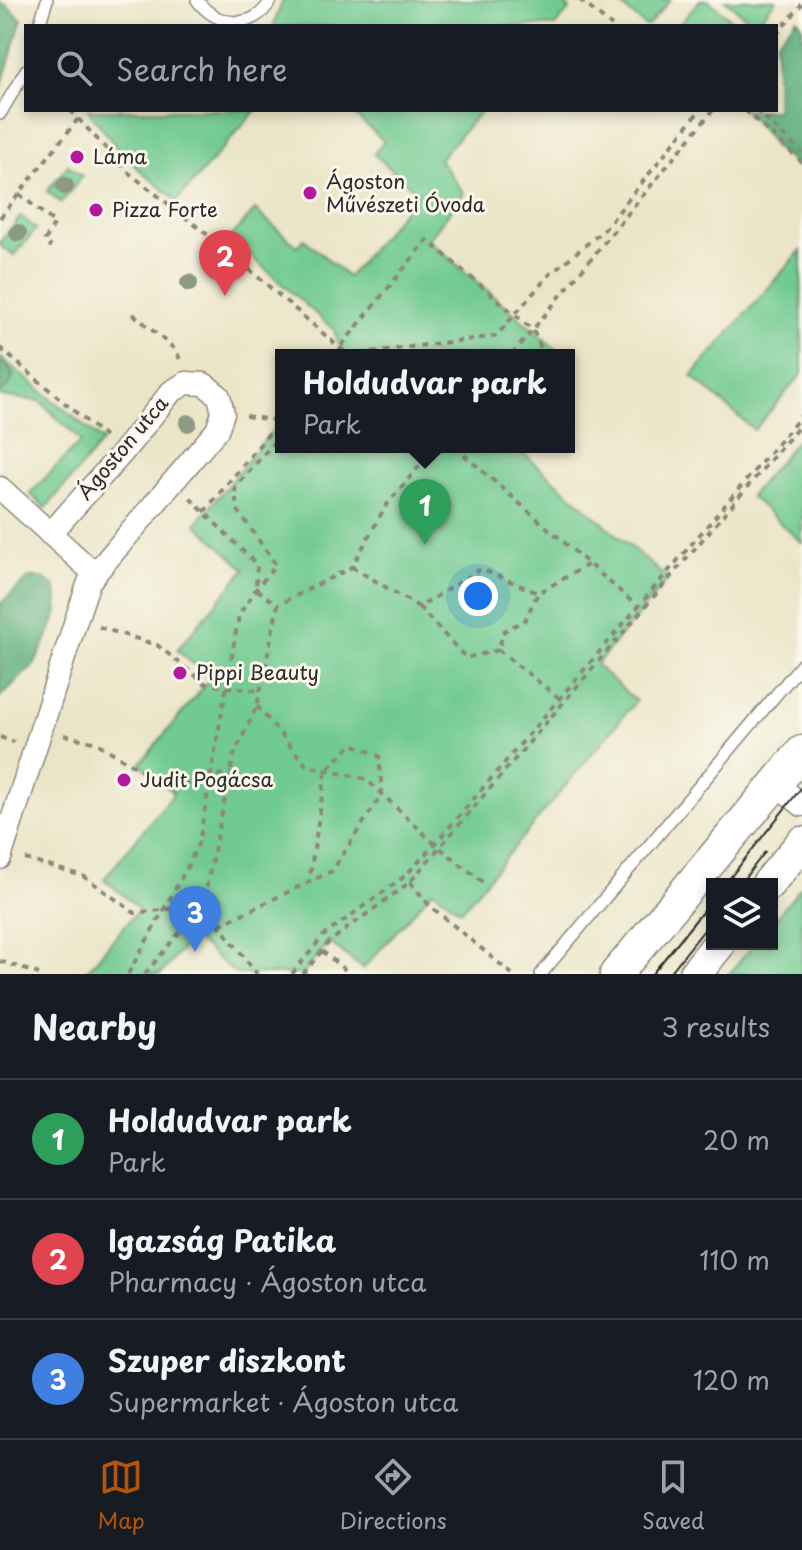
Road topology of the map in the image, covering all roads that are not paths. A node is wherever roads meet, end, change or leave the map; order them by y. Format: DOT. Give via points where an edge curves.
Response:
graph roads {
  1 [pos="47,0"];
  2 [pos="197,0"];
  3 [pos="271,0"];
  4 [pos="40,24"];
  5 [pos="24,73"];
  6 [pos="0,114"];
  7 [pos="0,488"];
  8 [pos="50,534"];
  9 [pos="95,574"];
  10 [pos="802,664"];
  11 [pos="802,752"];
  12 [pos="775,783"];
  13 [pos="802,805"];
  14 [pos="802,843"];
  15 [pos="1,855"];
  16 [pos="773,878"];
  17 [pos="714,950"];
  18 [pos="541,974"];
  19 [pos="616,974"];
  20 [pos="695,974"];
  1 -- 4 [label="lane"];
  2 -- 3 [label="lane" via="223,21 239,22 265,10"];
  5 -- 6 [label="lane"];
  7 -- 8 [label="street"];
  8 -- 9 [label="street"];
  8 -- 9 [label="street, Ágoston utca" via="171,392 186,383 204,384 219,396 223,413 217,430"];
  9 -- 15 [label="street"];
  10 -- 18 [label="lane"];
  11 -- 12 [label="main road"];
  12 -- 13 [label="street"];
  12 -- 19 [label="main road"];
  14 -- 16 [label="main road"];
  17 -- 20 [label="main road"];
}
